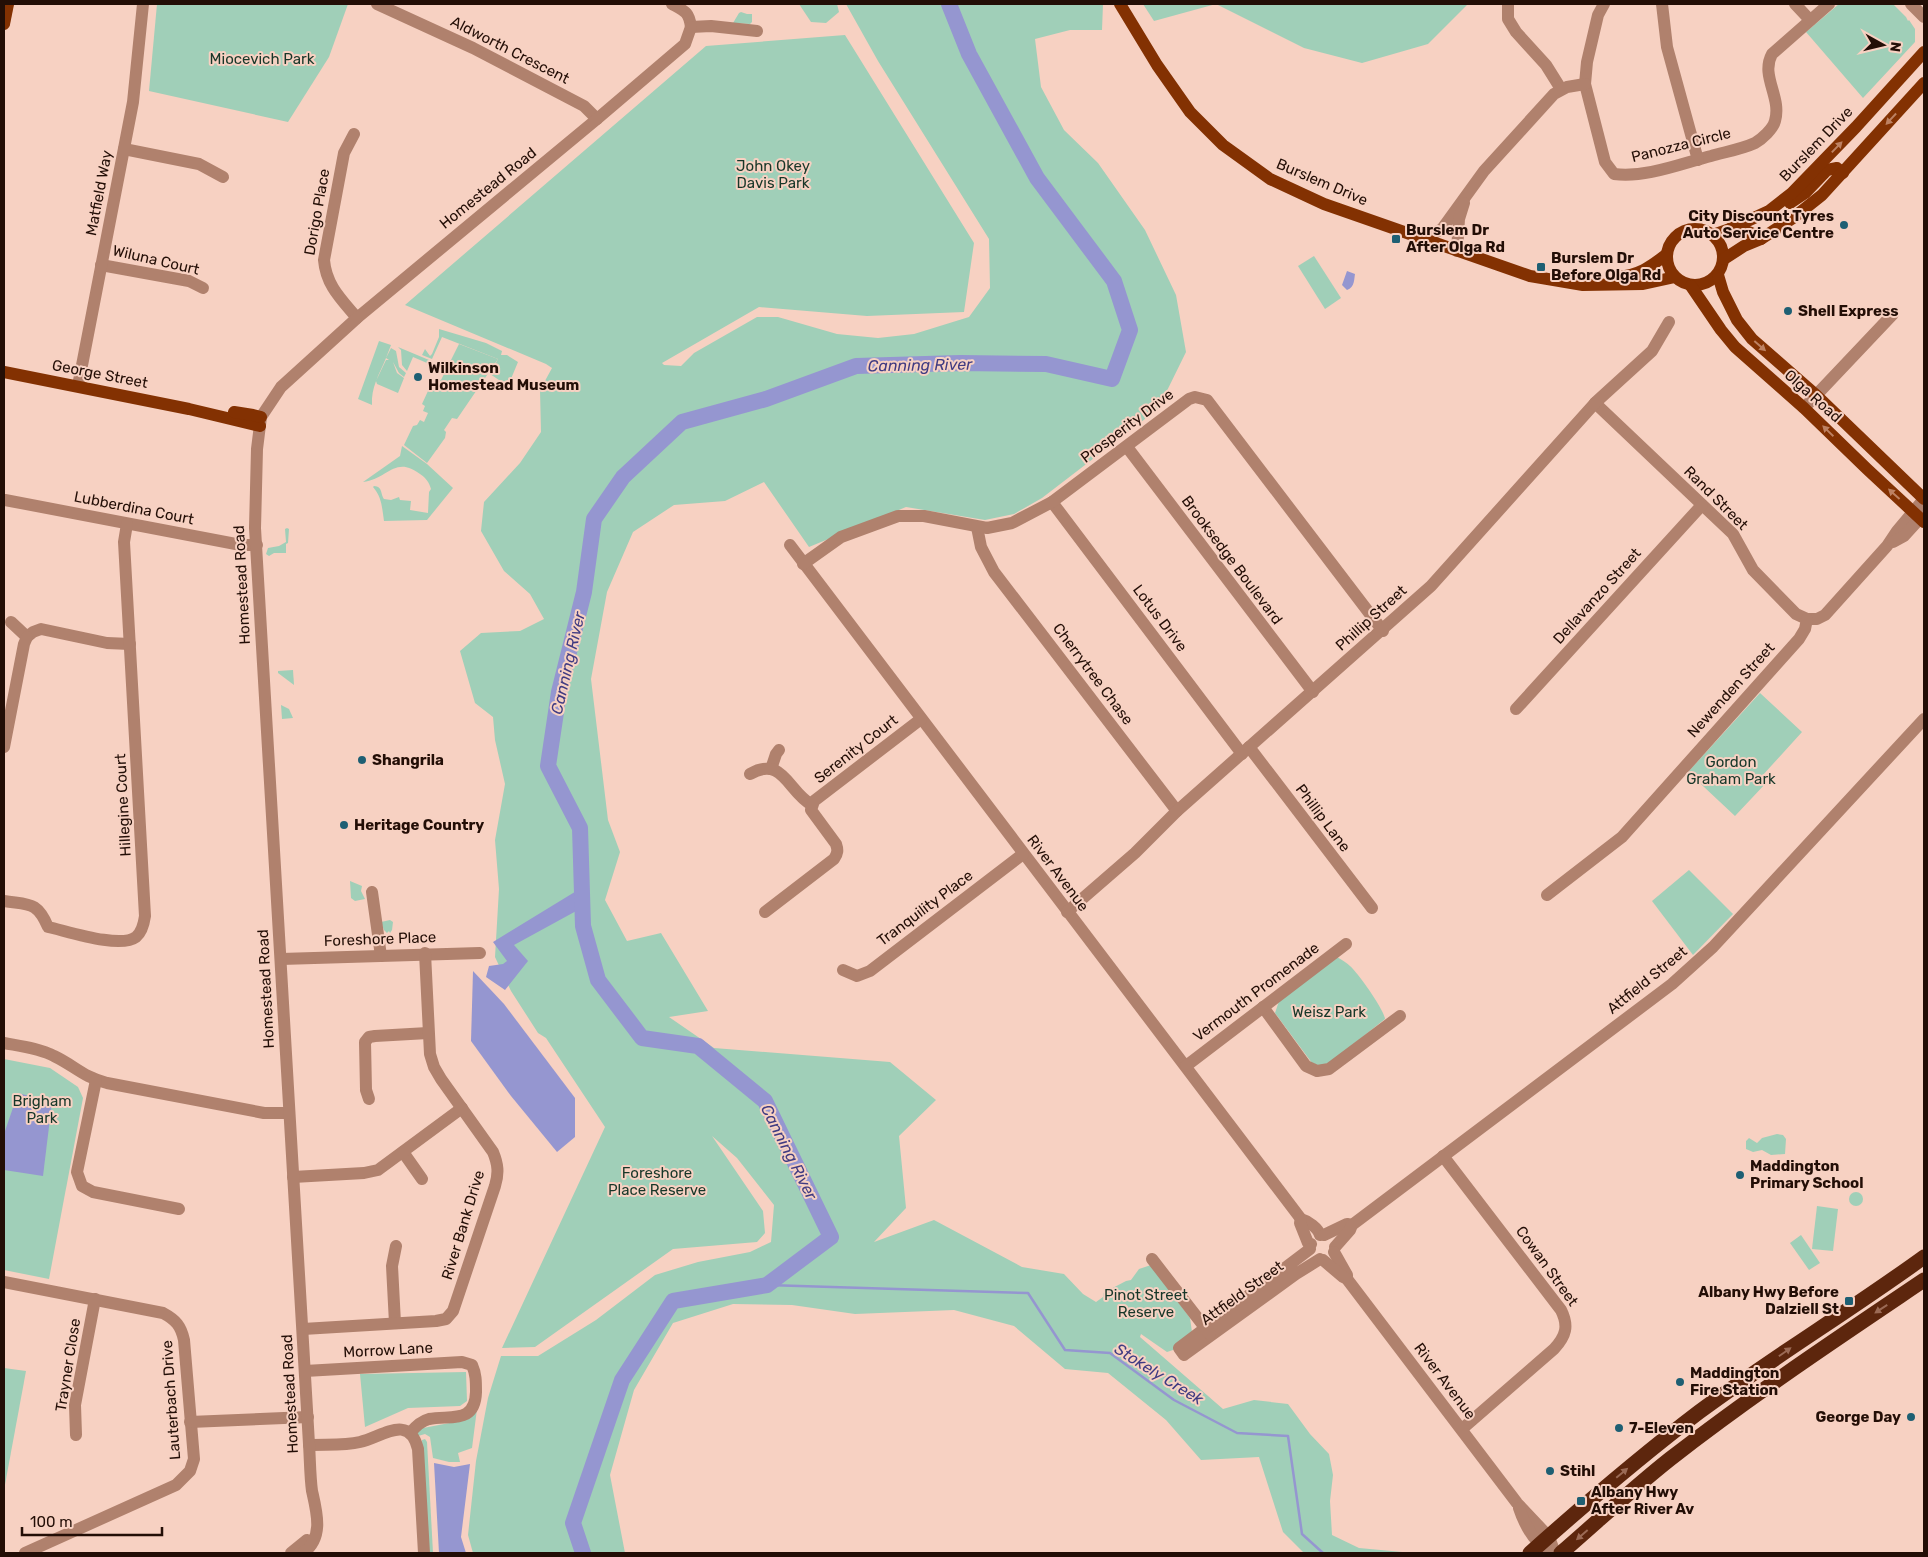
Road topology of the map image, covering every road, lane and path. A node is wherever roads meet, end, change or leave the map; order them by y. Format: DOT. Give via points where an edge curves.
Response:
graph roads {
  1 [pos="8,4"];
  2 [pos="143,4"];
  3 [pos="378,4"];
  4 [pos="672,4"];
  5 [pos="1120,4"];
  6 [pos="1508,4"];
  7 [pos="1604,4"];
  8 [pos="1662,4"];
  9 [pos="1795,4"];
  10 [pos="1829,4"];
  11 [pos="1911,4"];
  12 [pos="1924,17"];
  13 [pos="1810,20"];
  14 [pos="4,24"];
  15 [pos="691,27"];
  16 [pos="757,31"];
  17 [pos="1924,52"];
  18 [pos="1924,83"];
  19 [pos="1585,84"];
  20 [pos="1561,89"];
  21 [pos="597,119"];
  22 [pos="354,134"];
  23 [pos="124,149"];
  24 [pos="1698,160"];
  25 [pos="1843,173"];
  26 [pos="223,177"];
  27 [pos="1468,191"];
  28 [pos="1769,211"];
  29 [pos="1730,229"];
  30 [pos="1713,234"];
  31 [pos="1760,239"];
  32 [pos="1423,240"];
  33 [pos="1457,251"];
  34 [pos="1667,254"];
  35 [pos="1724,259"];
  36 [pos="101,265"];
  37 [pos="1718,275"];
  38 [pos="1675,277"];
  39 [pos="1583,285"];
  40 [pos="1691,286"];
  41 [pos="203,288"];
  42 [pos="1893,314"];
  43 [pos="356,318"];
  44 [pos="1669,322"];
  45 [pos="1745,330"];
  46 [pos="4,371"];
  47 [pos="1775,384"];
  48 [pos="78,386"];
  49 [pos="1816,395"];
  50 [pos="1595,403"];
  51 [pos="1804,408"];
  52 [pos="257,420"];
  53 [pos="1127,446"];
  54 [pos="1924,499"];
  55 [pos="5,500"];
  56 [pos="1052,502"];
  57 [pos="1702,506"];
  58 [pos="1920,516"];
  59 [pos="127,524"];
  60 [pos="982,528"];
  61 [pos="257,545"];
  62 [pos="790,545"];
  63 [pos="803,564"];
  64 [pos="1807,619"];
  65 [pos="11,622"];
  66 [pos="1383,630"];
  67 [pos="28,637"];
  68 [pos="130,644"];
  69 [pos="1313,692"];
  70 [pos="1516,709"];
  71 [pos="921,719"];
  72 [pos="1924,719"];
  73 [pos="4,747"];
  74 [pos="780,750"];
  75 [pos="1246,750"];
  76 [pos="771,769"];
  77 [pos="750,774"];
  78 [pos="812,805"];
  79 [pos="1177,810"];
  80 [pos="1023,854"];
  81 [pos="372,892"];
  82 [pos="1547,895"];
  83 [pos="4,901"];
  84 [pos="1372,908"];
  85 [pos="765,912"];
  86 [pos="1067,912"];
  87 [pos="1346,944"];
  88 [pos="425,953"];
  89 [pos="480,953"];
  90 [pos="381,956"];
  91 [pos="280,960"];
  92 [pos="843,970"];
  93 [pos="1263,1007"];
  94 [pos="1400,1016"];
  95 [pos="428,1033"];
  96 [pos="4,1043"];
  97 [pos="1186,1066"];
  98 [pos="96,1080"];
  99 [pos="369,1100"];
  100 [pos="462,1108"];
  101 [pos="289,1113"];
  102 [pos="403,1152"];
  103 [pos="1443,1156"];
  104 [pos="293,1177"];
  105 [pos="422,1179"];
  106 [pos="179,1209"];
  107 [pos="1301,1219"];
  108 [pos="1352,1225"];
  109 [pos="1322,1235"];
  110 [pos="396,1246"];
  111 [pos="1310,1247"];
  112 [pos="1334,1250"];
  113 [pos="1924,1257"];
  114 [pos="1152,1259"];
  115 [pos="1321,1260"];
  116 [pos="1910,1267"];
  117 [pos="1347,1279"];
  118 [pos="4,1282"];
  119 [pos="1923,1283"];
  120 [pos="95,1300"];
  121 [pos="394,1323"];
  122 [pos="303,1329"];
  123 [pos="1208,1332"];
  124 [pos="1182,1352"];
  125 [pos="305,1370"];
  126 [pos="1716,1400"];
  127 [pos="1728,1415"];
  128 [pos="308,1417"];
  129 [pos="190,1422"];
  130 [pos="1462,1429"];
  131 [pos="410,1433"];
  132 [pos="76,1435"];
  133 [pos="309,1445"];
  134 [pos="312,1491"];
  135 [pos="1545,1548"];
  136 [pos="25,1553"];
  137 [pos="291,1553"];
  138 [pos="303,1553"];
  139 [pos="424,1553"];
  140 [pos="1560,1553"];
  1 -- 14 [label="main road"];
  2 -- 23 [label="street, Matfield Way" via="133,102"];
  3 -- 21 [label="street, Aldworth Crescent" via="474,48 584,106"];
  4 -- 15 [label="street" via="690,17"];
  5 -- 32 [label="main road, Burslem Drive" via="1190,112 1238,157 1270,179 1299,193"];
  6 -- 20 [label="street" via="1508,19 1516,32 1546,65"];
  7 -- 19 [label="street, Panozza Circle" via="1598,15"];
  8 -- 24 [label="street" via="1667,47"];
  9 -- 13 [label="street"];
  10 -- 13 [label="street, Panozza Circle"];
  11 -- 12 [label="street"];
  13 -- 24 [label="street, Panozza Circle" via="1772,54 1768,62 1776,109 1775,122 1768,132 1755,143"];
  15 -- 16 [label="street"];
  15 -- 21 [label="street, Homestead Road" via="686,44"];
  28 -- 17 [label="main road, Burslem Drive, one-way" via="1798,187"];
  18 -- 25 [label="main road, one-way"];
  19 -- 20 [label="street"];
  19 -- 24 [label="street, Panozza Circle" via="1605,162 1614,174 1643,174"];
  20 -- 27 [label="street"];
  21 -- 43 [label="street, Homestead Road"];
  22 -- 43 [label="street, Dorigo Place" via="344,153 324,260 332,288"];
  23 -- 26 [label="street" via="199,164"];
  23 -- 36 [label="street, Matfield Way"];
  25 -- 28 [label="main road" via="1836,168 1827,170 1804,193 1787,205"];
  25 -- 31 [label="main road" via="1822,195"];
  27 -- 32 [label="street" via="1442,229"];
  27 -- 33 [label="street" via="1459,219"];
  28 -- 29 [label="main road, Burslem Drive"];
  29 -- 30 [label="main road, Burslem Drive"];
  29 -- 31 [label="main road" via="1744,230"];
  30 -- 34 [label="main road, Burslem Drive" via="1697,228 1680,233 1669,246"];
  30 -- 35 [label="main road" via="1723,250"];
  31 -- 35 [label="main road"];
  32 -- 33 [label="main road, Burslem Drive"];
  33 -- 39 [label="main road, Burslem Drive" via="1530,276"];
  34 -- 38 [label="main road"];
  34 -- 39 [label="main road, Burslem Drive" via="1648,269 1632,276 1605,278"];
  35 -- 37 [label="main road"];
  36 -- 41 [label="street, Wiluna Court" via="189,281"];
  36 -- 48 [label="street, Matfield Way"];
  37 -- 40 [label="main road" via="1706,284"];
  37 -- 45 [label="main road, Olga Road" via="1727,301"];
  38 -- 39 [label="main road, Burslem Drive" via="1643,284"];
  38 -- 40 [label="main road"];
  40 -- 47 [label="main road, Olga Road" via="1726,336"];
  42 -- 49 [label="street"];
  43 -- 52 [label="street, Homestead Road" via="298,370 277,381 266,393"];
  44 -- 50 [label="street, Phillip Street" via="1652,351"];
  45 -- 47 [label="main road" via="1742,333 1744,345"];
  45 -- 49 [label="main road, Olga Road, one-way"];
  46 -- 48 [label="main road, George Street"];
  47 -- 51 [label="main road, Olga Road"];
  48 -- 52 [label="main road, George Street"];
  49 -- 51 [label="street"];
  49 -- 54 [label="main road, Olga Road"];
  50 -- 57 [label="street, Rand Street"];
  50 -- 66 [label="street, Phillip Street" via="1431,586"];
  58 -- 51 [label="main road, Olga Road, one-way"];
  52 -- 61 [label="street, Homestead Road"];
  53 -- 56 [label="street, Prosperity Drive"];
  53 -- 66 [label="street, Prosperity Drive" via="1189,399 1207,400"];
  53 -- 69 [label="street, Brooksedge Boulevard"];
  54 -- 58 [label="street"];
  55 -- 59 [label="street, Lubberdina Court"];
  56 -- 60 [label="street, Prosperity Drive" via="1012,523"];
  56 -- 75 [label="street, Lotus Drive"];
  57 -- 64 [label="street, Rand Street" via="1733,534 1753,570 1796,614"];
  57 -- 70 [label="street, Dellavanzo Street"];
  58 -- 64 [label="street" via="1825,615"];
  59 -- 61 [label="street, Lubberdina Court" via="241,545"];
  59 -- 68 [label="street, Hillegine Court" via="124,542"];
  60 -- 63 [label="street, Prosperity Drive" via="924,516 898,516 841,537"];
  60 -- 79 [label="street, Cherrytree Chase" via="986,555 994,572"];
  61 -- 91 [label="street, Homestead Road"];
  62 -- 63 [label="street, River Avenue"];
  63 -- 71 [label="street, River Avenue"];
  64 -- 82 [label="street, Newenden Street" via="1799,639 1622,837"];
  65 -- 67 [label="street"];
  66 -- 69 [label="street, Phillip Street"];
  67 -- 68 [label="street" via="41,629"];
  67 -- 73 [label="street"];
  68 -- 83 [label="street, Hillegine Court" via="143,926 134,938 118,942 48,926 36,907"];
  69 -- 75 [label="street, Phillip Street"];
  71 -- 78 [label="street, Serenity Court"];
  71 -- 80 [label="street, River Avenue"];
  72 -- 103 [label="street, Attfield Street" via="1713,947 1672,984"];
  74 -- 76 [label="street"];
  75 -- 79 [label="street, Phillip Street"];
  75 -- 84 [label="street, Phillip Lane"];
  76 -- 77 [label="street"];
  76 -- 78 [label="street" via="781,773 800,797"];
  78 -- 85 [label="street, Serenity Court" via="813,815 836,844 837,854"];
  79 -- 86 [label="street, Phillip Street" via="1135,853"];
  80 -- 86 [label="street, River Avenue"];
  80 -- 92 [label="street, Tranquility Place" via="870,971 857,976"];
  81 -- 90 [label="street"];
  86 -- 97 [label="street, River Avenue"];
  87 -- 93 [label="street, Vermouth Promenade"];
  88 -- 89 [label="street, Foreshore Place"];
  88 -- 90 [label="street, Foreshore Place"];
  88 -- 95 [label="street, River Bank Drive"];
  90 -- 91 [label="street, Foreshore Place"];
  91 -- 101 [label="street, Homestead Road"];
  93 -- 94 [label="street" via="1306,1066 1317,1071 1329,1069"];
  93 -- 97 [label="street, Vermouth Promenade"];
  95 -- 99 [label="street" via="369,1037 365,1042"];
  95 -- 100 [label="street, River Bank Drive" via="434,1067"];
  96 -- 98 [label="street" via="54,1056"];
  97 -- 107 [label="street, River Avenue"];
  98 -- 101 [label="street" via="264,1113"];
  98 -- 106 [label="street" via="77,1172 82,1186 93,1192"];
  100 -- 102 [label="street"];
  100 -- 121 [label="street, River Bank Drive" via="493,1152 498,1174 495,1186 453,1310 446,1319"];
  101 -- 104 [label="street, Homestead Road"];
  102 -- 104 [label="street" via="371,1172"];
  102 -- 105 [label="street"];
  103 -- 108 [label="street, Attfield Street"];
  103 -- 130 [label="street, Cowan Street" via="1566,1319 1564,1336 1554,1349"];
  104 -- 122 [label="street, Homestead Road"];
  107 -- 109 [label="street, River Avenue"];
  107 -- 111 [label="street, River Avenue"];
  108 -- 109 [label="street, Attfield Street" via="1347,1224"];
  108 -- 112 [label="street, Attfield Street"];
  109 -- 111 [label="street" via="1314,1239"];
  109 -- 112 [label="street" via="1333,1241"];
  110 -- 121 [label="street" via="392,1266"];
  111 -- 115 [label="street" via="1313,1256"];
  111 -- 123 [label="street, Attfield Street"];
  112 -- 115 [label="street" via="1330,1258"];
  112 -- 117 [label="street, River Avenue" via="1348,1274"];
  113 -- 116 [label="highway"];
  114 -- 123 [label="street"];
  115 -- 117 [label="street, River Avenue"];
  115 -- 123 [label="street, Attfield Street"];
  116 -- 119 [label="street"];
  126 -- 116 [label="highway, one-way"];
  117 -- 130 [label="street, River Avenue"];
  118 -- 120 [label="street, Lauterbach Drive"];
  119 -- 127 [label="highway, one-way" via="1816,1352"];
  120 -- 129 [label="street, Lauterbach Drive" via="163,1313 182,1328"];
  120 -- 132 [label="street, Trayner Close" via="75,1405"];
  121 -- 122 [label="street, River Bank Drive"];
  122 -- 125 [label="street, Homestead Road"];
  123 -- 124 [label="street, Attfield Street"];
  125 -- 128 [label="street, Homestead Road"];
  125 -- 131 [label="street, Morrow Lane" via="462,1362 472,1365 476,1373 476,1398 470,1411 458,1418 428,1420"];
  126 -- 127 [label="highway"];
  135 -- 126 [label="highway, one-way" via="1633,1464"];
  127 -- 140 [label="highway, one-way" via="1659,1468"];
  128 -- 129 [label="street"];
  128 -- 133 [label="street, Homestead Road"];
  129 -- 136 [label="street, Lauterbach Drive" via="194,1459 190,1472 176,1485"];
  130 -- 135 [label="street, River Avenue"];
  131 -- 133 [label="street" via="391,1430 360,1442"];
  131 -- 139 [label="street" via="418,1449"];
  133 -- 134 [label="street, Homestead Road"];
  134 -- 137 [label="street, Homestead Road" via="309,1538"];
  134 -- 138 [label="street, Homestead Road" via="318,1527 314,1543"];
}
